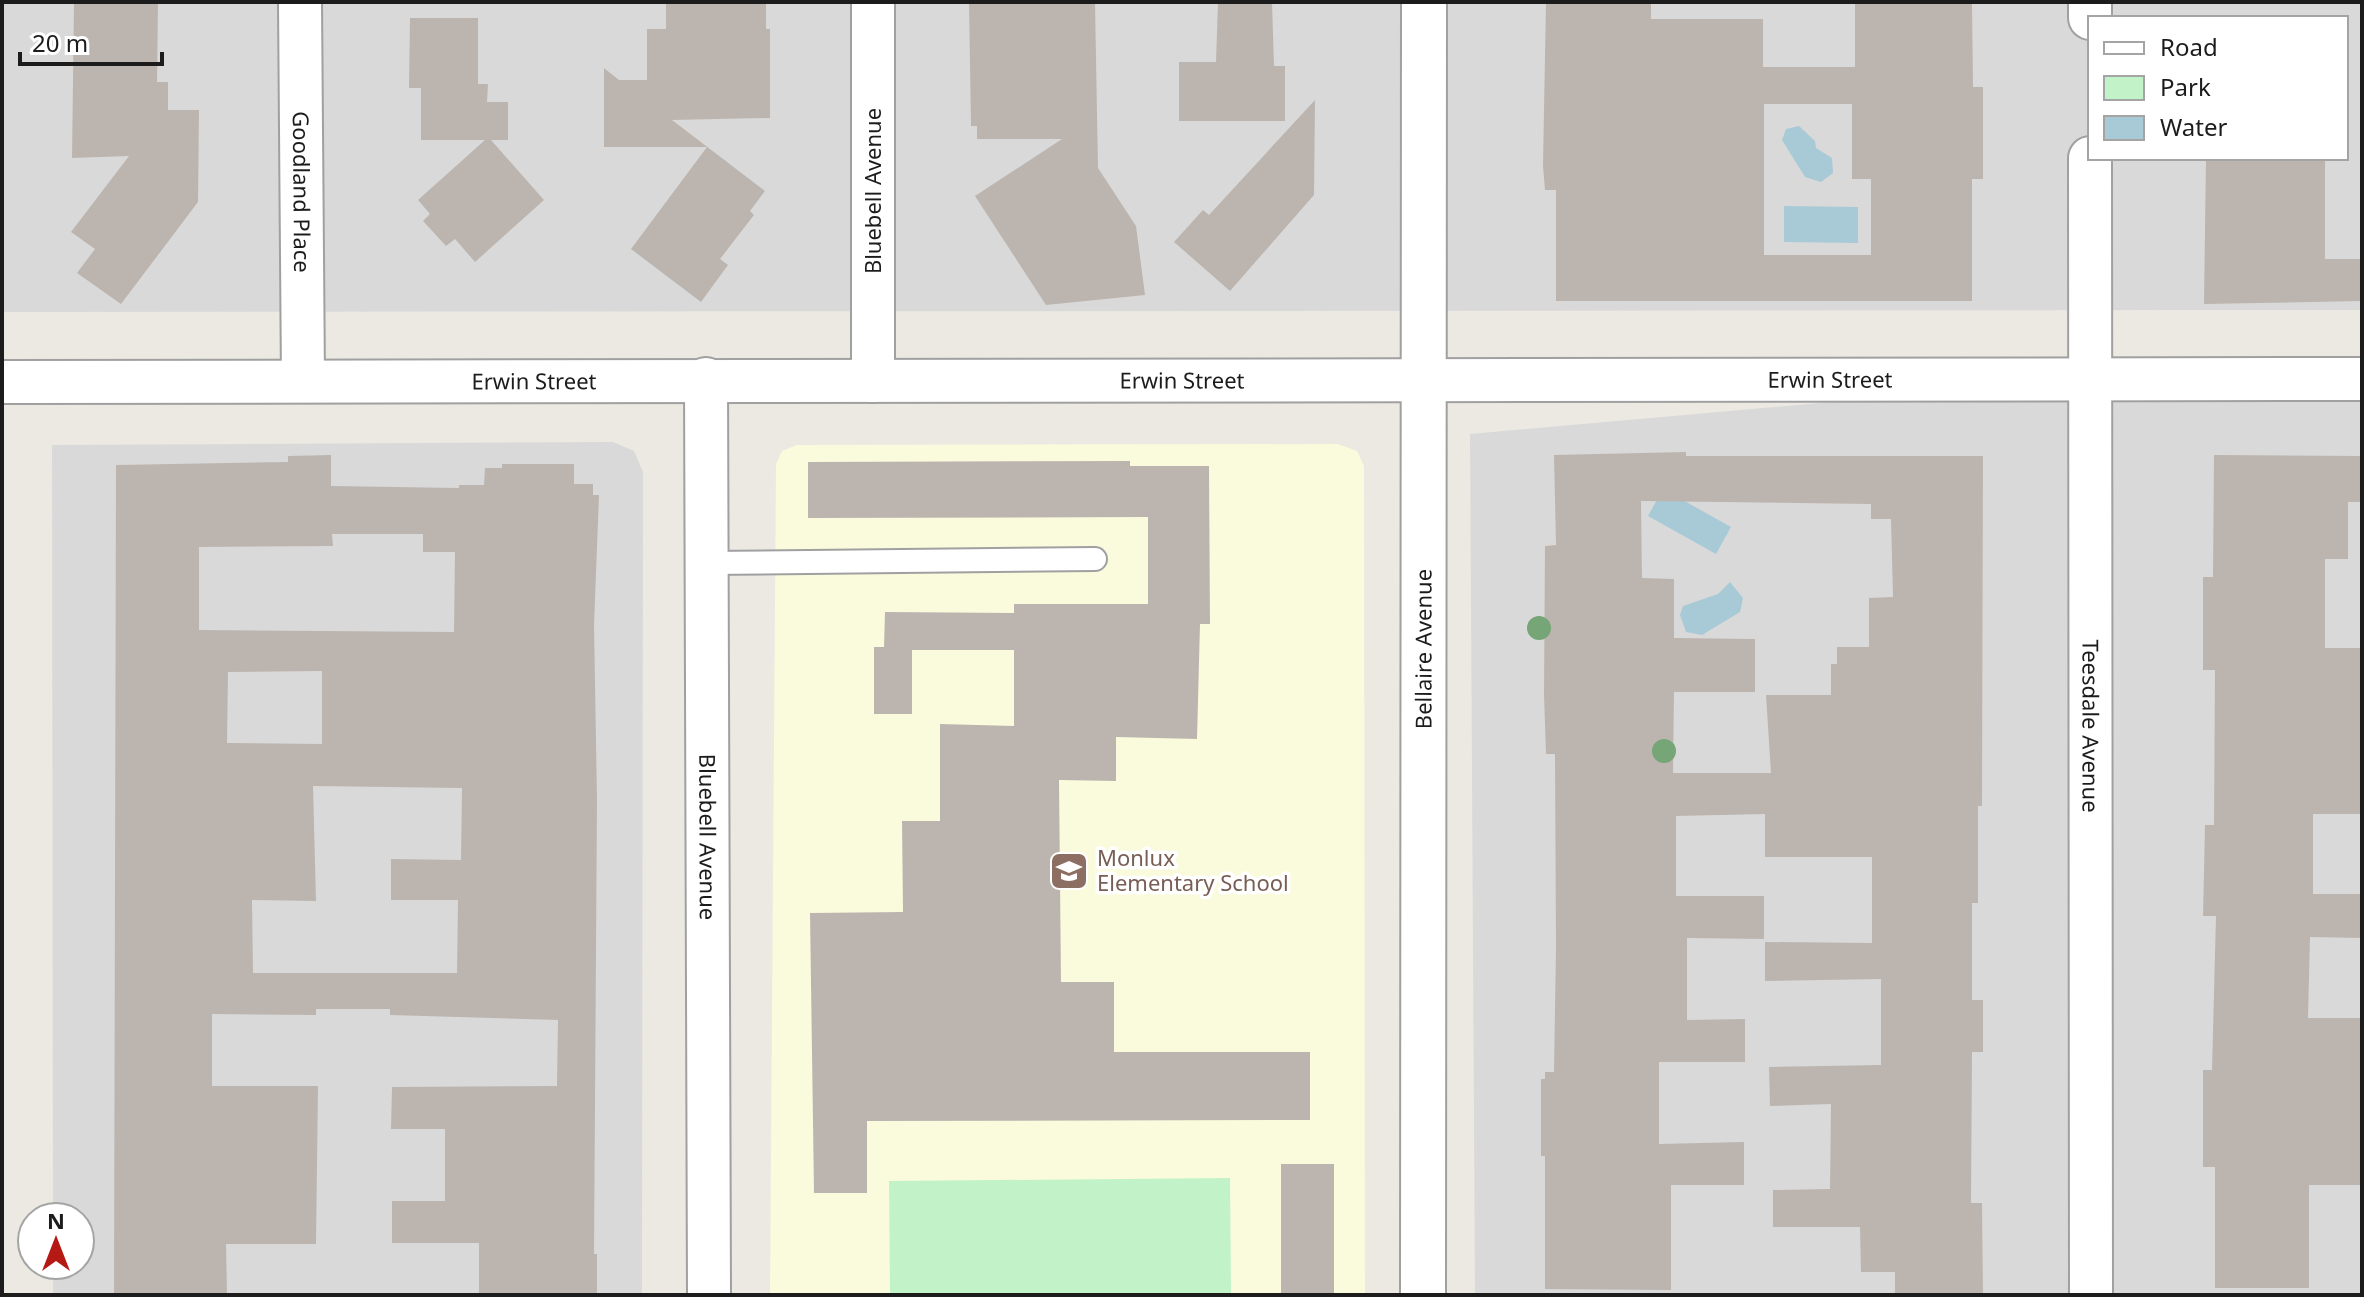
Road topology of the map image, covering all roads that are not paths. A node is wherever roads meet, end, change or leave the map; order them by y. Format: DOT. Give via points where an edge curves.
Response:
graph roads {
  1 [pos="300,2"];
  2 [pos="873,2"];
  3 [pos="1424,2"];
  4 [pos="2090,160"];
  5 [pos="1423,378"];
  6 [pos="706,379"];
  7 [pos="2090,379"];
  8 [pos="2362,379"];
  9 [pos="303,381"];
  10 [pos="873,381"];
  11 [pos="2,382"];
  12 [pos="1095,559"];
  13 [pos="707,563"];
  14 [pos="709,1295"];
  15 [pos="1423,1295"];
  16 [pos="2091,1295"];
  1 -- 9 [label="street, Goodland Place"];
  2 -- 10 [label="street, Bluebell Avenue"];
  3 -- 5 [label="street, Bellaire Avenue"];
  4 -- 7 [label="street, Teesdale Avenue"];
  5 -- 7 [label="street, Erwin Street"];
  5 -- 10 [label="street, Erwin Street"];
  5 -- 15 [label="street, Bellaire Avenue"];
  6 -- 9 [label="street, Erwin Street"];
  6 -- 10 [label="street, Erwin Street"];
  6 -- 13 [label="street, Bluebell Avenue"];
  7 -- 8 [label="street, Erwin Street"];
  7 -- 16 [label="street, Teesdale Avenue"];
  9 -- 11 [label="street, Erwin Street"];
  12 -- 13 [label="lane"];
  13 -- 14 [label="street, Bluebell Avenue"];
}
